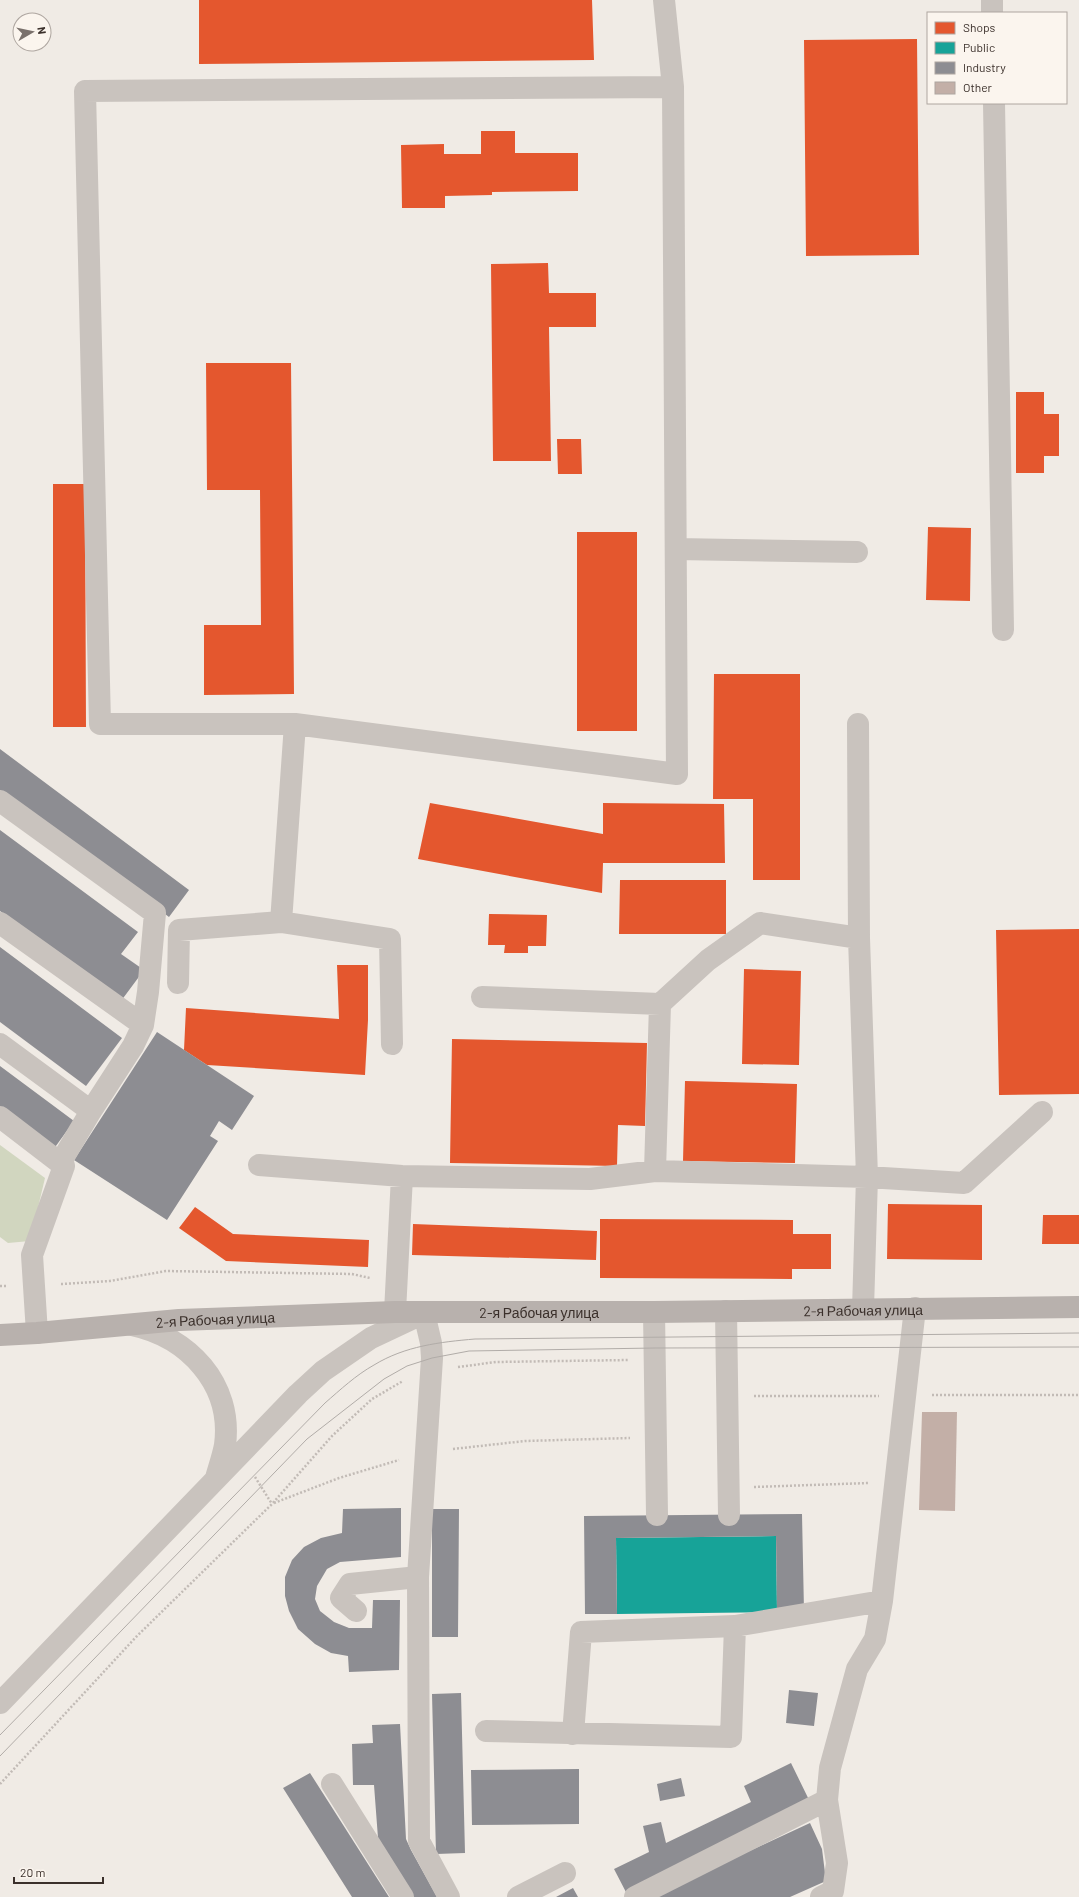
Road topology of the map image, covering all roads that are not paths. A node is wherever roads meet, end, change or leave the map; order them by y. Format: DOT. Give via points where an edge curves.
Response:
graph roads {
  1 [pos="664,0"];
  2 [pos="992,0"];
  3 [pos="992,12"];
  4 [pos="674,87"];
  5 [pos="994,104"];
  6 [pos="676,549"];
  7 [pos="857,552"];
  8 [pos="1003,630"];
  9 [pos="295,724"];
  10 [pos="858,724"];
  11 [pos="0,801"];
  12 [pos="281,922"];
  13 [pos="0,923"];
  14 [pos="859,938"];
  15 [pos="178,983"];
  16 [pos="482,997"];
  17 [pos="660,1004"];
  18 [pos="143,1025"];
  19 [pos="0,1044"];
  20 [pos="392,1044"];
  21 [pos="91,1111"];
  22 [pos="1042,1112"];
  23 [pos="0,1117"];
  24 [pos="259,1164"];
  25 [pos="64,1166"];
  26 [pos="655,1171"];
  27 [pos="402,1176"];
  28 [pos="867,1177"];
  29 [pos="1079,1307"];
  30 [pos="915,1308"];
  31 [pos="863,1309"];
  32 [pos="726,1311"];
  33 [pos="395,1312"];
  34 [pos="654,1312"];
  35 [pos="424,1313"];
  36 [pos="131,1324"];
  37 [pos="37,1333"];
  38 [pos="0,1334"];
  39 [pos="215,1480"];
  40 [pos="657,1515"];
  41 [pos="729,1515"];
  42 [pos="418,1577"];
  43 [pos="882,1601"];
  44 [pos="356,1611"];
  45 [pos="735,1626"];
  46 [pos="0,1703"];
  47 [pos="486,1731"];
  48 [pos="573,1734"];
  49 [pos="332,1784"];
  50 [pos="827,1800"];
  51 [pos="565,1873"];
  52 [pos="829,1895"];
  53 [pos="403,1897"];
  54 [pos="449,1897"];
  55 [pos="518,1897"];
  56 [pos="635,1897"];
  1 -- 4 [label="street"];
  2 -- 3 [label="street"];
  4 -- 6 [label="street"];
  4 -- 9 [label="street" via="85,91 100,724"];
  5 -- 8 [label="street"];
  6 -- 7 [label="street"];
  6 -- 9 [label="street" via="677,774"];
  9 -- 12 [label="street"];
  10 -- 14 [label="street"];
  11 -- 18 [label="street" via="155,914"];
  12 -- 15 [label="street" via="179,930"];
  12 -- 20 [label="street" via="390,939"];
  13 -- 18 [label="street"];
  14 -- 17 [label="street" via="760,923 708,960"];
  14 -- 28 [label="street"];
  16 -- 17 [label="street"];
  17 -- 26 [label="street"];
  18 -- 21 [label="street" via="133,1046"];
  19 -- 21 [label="street"];
  21 -- 25 [label="street" via="62,1160"];
  22 -- 28 [label="street" via="964,1183"];
  23 -- 25 [label="street"];
  24 -- 27 [label="street"];
  25 -- 37 [label="street" via="32,1255"];
  26 -- 27 [label="street" via="590,1179"];
  26 -- 28 [label="street"];
  27 -- 33 [label="street"];
  28 -- 31 [label="street"];
  29 -- 30 [label="main road, 2-я Рабочая улица"];
  30 -- 31 [label="main road, 2-я Рабочая улица"];
  30 -- 43 [label="street"];
  31 -- 32 [label="main road, 2-я Рабочая улица"];
  32 -- 34 [label="main road, 2-я Рабочая улица"];
  32 -- 41 [label="street"];
  33 -- 35 [label="main road, 2-я Рабочая улица"];
  33 -- 36 [label="main road, 2-я Рабочая улица"];
  34 -- 35 [label="main road, 2-я Рабочая улица"];
  34 -- 40 [label="street"];
  35 -- 39 [label="street" via="371,1338 323,1371 268,1423"];
  35 -- 42 [label="street" via="431,1343 431,1371"];
  36 -- 37 [label="main road, 2-я Рабочая улица"];
  36 -- 39 [label="street" via="170,1338 191,1354 213,1381 222,1407 225,1433 225,1445"];
  37 -- 38 [label="main road, 2-я Рабочая улица"];
  39 -- 46 [label="street"];
  42 -- 44 [label="street" via="350,1584 340,1598"];
  42 -- 54 [label="street" via="419,1841"];
  43 -- 45 [label="street"];
  43 -- 50 [label="street" via="874,1639 857,1669 830,1768"];
  45 -- 48 [label="street" via="581,1632"];
  45 -- 48 [label="street" via="731,1737"];
  47 -- 48 [label="street"];
  49 -- 53 [label="street"];
  50 -- 52 [label="street" via="836,1862"];
  50 -- 56 [label="street"];
  51 -- 55 [label="street"];
}
